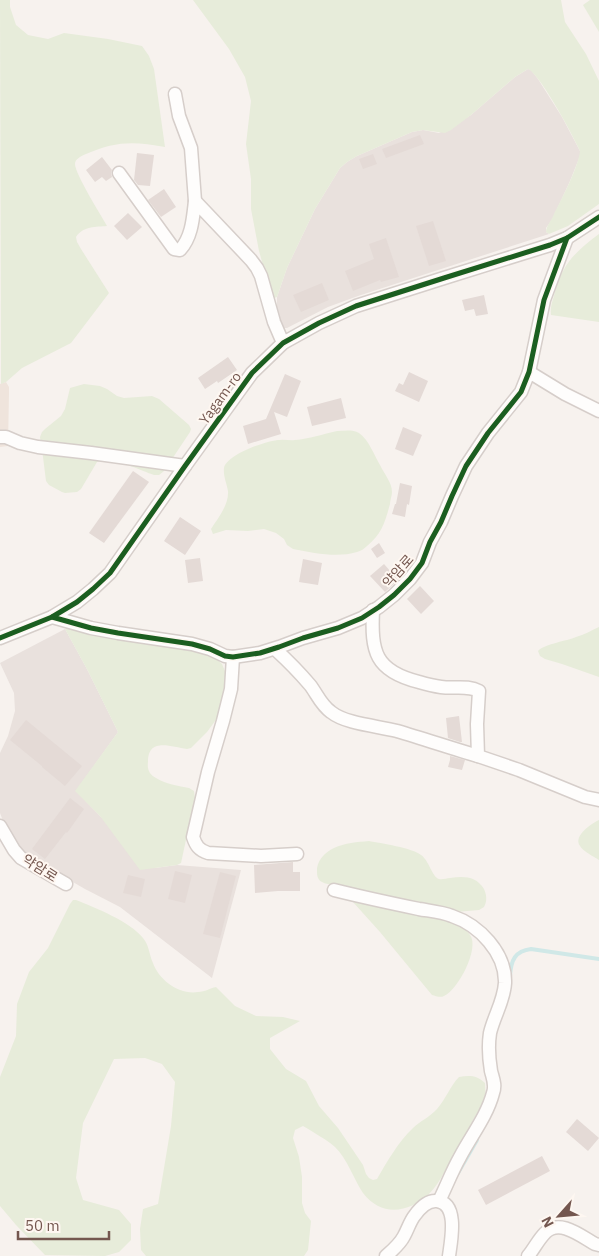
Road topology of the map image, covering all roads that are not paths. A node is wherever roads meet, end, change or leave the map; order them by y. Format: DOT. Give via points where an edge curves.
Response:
graph roads {
  1 [pos="175,94"];
  2 [pos="119,173"];
  3 [pos="195,201"];
  4 [pos="599,217"];
  5 [pos="568,238"];
  6 [pos="283,343"];
  7 [pos="529,372"];
  8 [pos="599,411"];
  9 [pos="0,438"];
  10 [pos="184,466"];
  11 [pos="373,610"];
  12 [pos="52,617"];
  13 [pos="0,638"];
  14 [pos="275,649"];
  15 [pos="233,658"];
  16 [pos="478,756"];
  17 [pos="599,800"];
  18 [pos="0,826"];
  19 [pos="297,854"];
  20 [pos="66,884"];
  21 [pos="334,890"];
  22 [pos="439,1201"];
  23 [pos="597,1244"];
  24 [pos="386,1256"];
  25 [pos="449,1256"];
  26 [pos="528,1256"];
  1 -- 3 [label="street" via="191,148"];
  2 -- 3 [label="street" via="174,249 180,250 186,244"];
  3 -- 6 [label="street" via="257,268"];
  4 -- 5 [label="street, Yagam-ro"];
  5 -- 6 [label="street, Yagam-ro" via="356,306"];
  5 -- 7 [label="street, 약암로" via="544,300"];
  6 -- 10 [label="street, Yagam-ro" via="252,373"];
  7 -- 8 [label="street"];
  7 -- 11 [label="street, 약암로" via="520,392 466,466 422,564 394,595"];
  9 -- 10 [label="street" via="38,447"];
  10 -- 12 [label="street, Yagam-ro" via="110,573 77,602"];
  11 -- 14 [label="street, 약암로" via="338,628"];
  11 -- 16 [label="street" via="375,647 382,664 392,672 440,687 479,691"];
  12 -- 13 [label="street, Yagam-ro"];
  12 -- 15 [label="street" via="91,628 192,644"];
  14 -- 15 [label="street, 약암로"];
  14 -- 16 [label="street" via="299,672 322,704 341,718"];
  15 -- 19 [label="street" via="231,689 208,772 195,844 208,852 262,856"];
  16 -- 17 [label="street"];
  18 -- 20 [label="street, 약암로" via="21,858"];
  21 -- 22 [label="street" via="452,916 485,937 501,961 505,984 490,1034 489,1052 494,1092"];
  22 -- 24 [label="street" via="428,1203 413,1216 404,1236"];
  22 -- 25 [label="street" via="448,1206 452,1215"];
  23 -- 26 [label="street" via="565,1227 554,1227 545,1232"];
}
